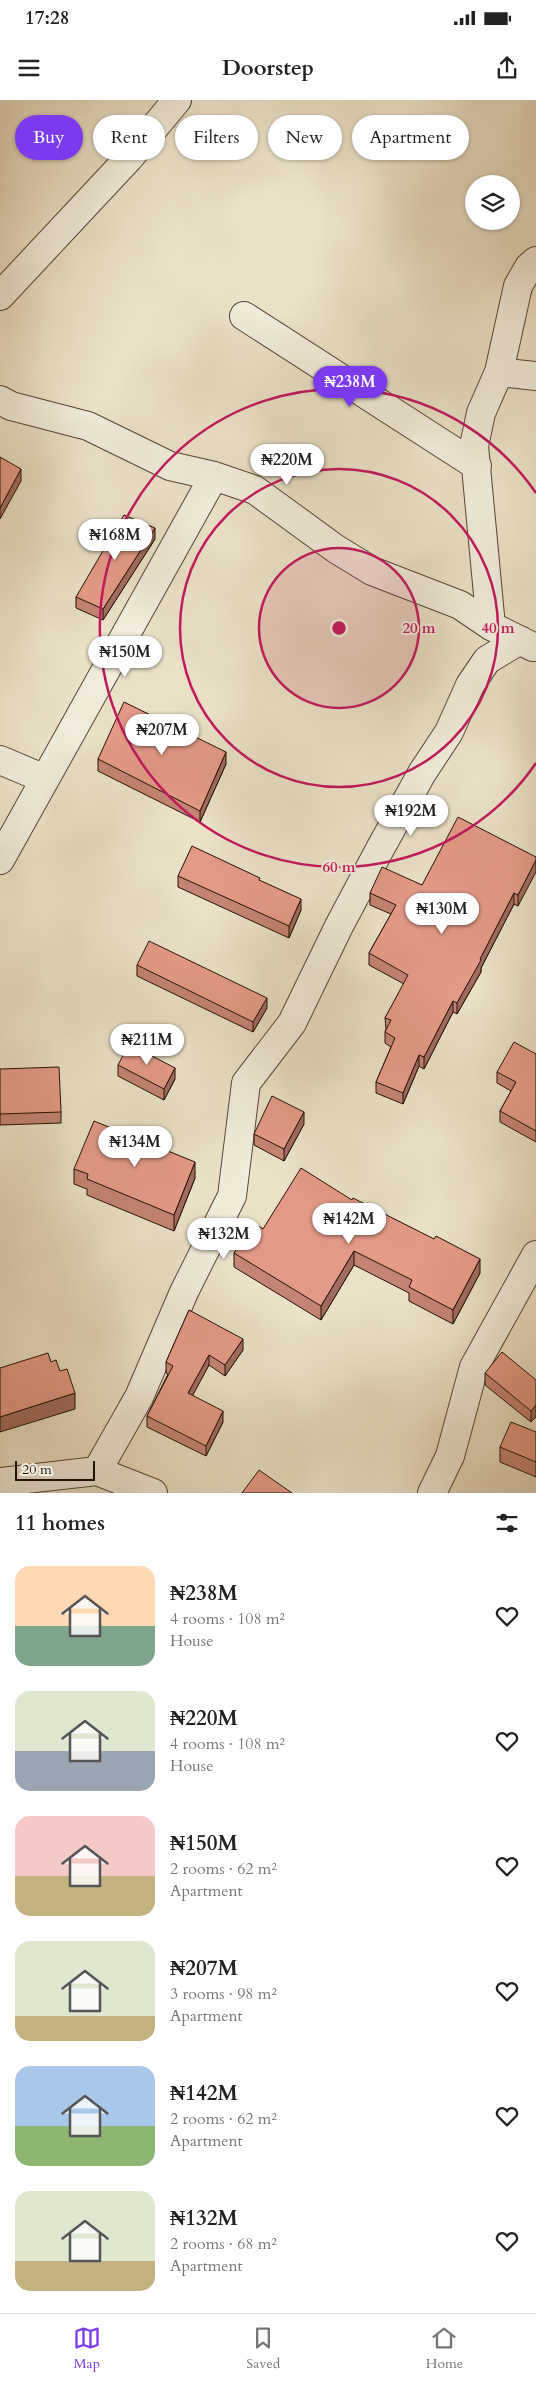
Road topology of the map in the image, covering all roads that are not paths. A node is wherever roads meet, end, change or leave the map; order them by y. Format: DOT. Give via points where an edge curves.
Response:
graph roads {
  1 [pos="177,100"];
  2 [pos="536,261"];
  3 [pos="0,296"];
  4 [pos="244,316"];
  5 [pos="499,372"];
  6 [pos="536,376"];
  7 [pos="0,400"];
  8 [pos="477,466"];
  9 [pos="214,476"];
  10 [pos="491,626"];
  11 [pos="528,645"];
  12 [pos="0,760"];
  13 [pos="45,779"];
  14 [pos="0,860"];
  15 [pos="536,1255"];
  16 [pos="97,1471"];
  17 [pos="0,1482"];
  18 [pos="153,1493"];
  19 [pos="432,1493"];
  1 -- 3 [label="street" via="128,158"];
  2 -- 5 [label="street" via="518,286"];
  4 -- 8 [label="street"];
  5 -- 6 [label="street"];
  5 -- 8 [label="street" via="481,413 474,446"];
  7 -- 9 [label="street" via="11,406 88,426 170,466"];
  8 -- 10 [label="street"];
  9 -- 10 [label="street" via="254,490 372,571 460,605"];
  9 -- 13 [label="street"];
  10 -- 11 [label="street"];
  11 -- 16 [label="street" via="487,660 470,685 449,732 422,773 339,926 292,1023 246,1083 232,1196 184,1292 139,1397"];
  12 -- 13 [label="street"];
  13 -- 14 [label="street"];
  15 -- 19 [label="street" via="474,1367 450,1456"];
  16 -- 17 [label="street"];
  16 -- 18 [label="street"];
}
